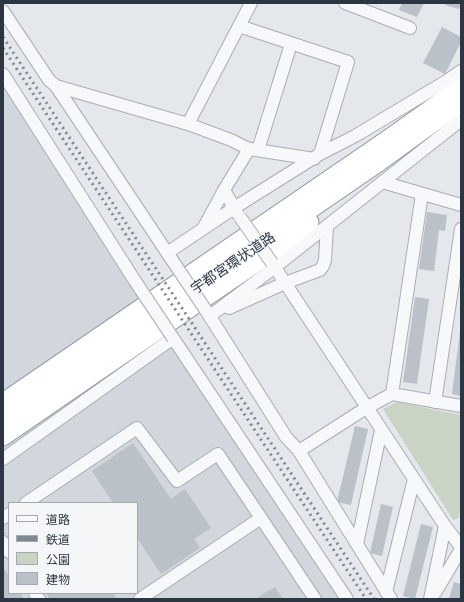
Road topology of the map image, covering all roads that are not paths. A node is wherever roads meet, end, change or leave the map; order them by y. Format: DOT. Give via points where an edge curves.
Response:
graph roads {
  1 [pos="251,3"];
  2 [pos="345,3"];
  3 [pos="3,11"];
  4 [pos="239,26"];
  5 [pos="410,28"];
  6 [pos="291,44"];
  7 [pos="461,70"];
  8 [pos="3,74"];
  9 [pos="56,86"];
  10 [pos="461,87"];
  11 [pos="453,101"];
  12 [pos="461,120"];
  13 [pos="188,124"];
  14 [pos="253,149"];
  15 [pos="317,156"];
  16 [pos="377,164"];
  17 [pos="382,182"];
  18 [pos="224,190"];
  19 [pos="422,194"];
  20 [pos="461,205"];
  21 [pos="237,212"];
  22 [pos="327,226"];
  23 [pos="204,228"];
  24 [pos="461,229"];
  25 [pos="169,256"];
  26 [pos="273,265"];
  27 [pos="285,283"];
  28 [pos="207,313"];
  29 [pos="173,338"];
  30 [pos="3,391"];
  31 [pos="392,394"];
  32 [pos="3,402"];
  33 [pos="435,402"];
  34 [pos="461,406"];
  35 [pos="366,408"];
  36 [pos="3,421"];
  37 [pos="381,430"];
  38 [pos="3,437"];
  39 [pos="299,451"];
  40 [pos="3,459"];
  41 [pos="414,479"];
  42 [pos="27,502"];
  43 [pos="261,518"];
  44 [pos="445,526"];
  45 [pos="356,544"];
  46 [pos="461,548"];
  47 [pos="388,596"];
  48 [pos="140,599"];
  49 [pos="315,599"];
  50 [pos="347,599"];
  51 [pos="430,599"];
  1 -- 4 [label="street"];
  2 -- 5 [label="street"];
  3 -- 9 [label="street" via="49,80"];
  4 -- 6 [label="street"];
  4 -- 13 [label="street"];
  6 -- 14 [label="street"];
  6 -- 15 [label="street" via="348,62"];
  7 -- 15 [label="street" via="409,104"];
  8 -- 29 [label="street, bridge"];
  9 -- 13 [label="street"];
  9 -- 25 [label="street"];
  10 -- 11 [label="highway, 宇都宮環状道路"];
  11 -- 16 [label="highway, 宇都宮環状道路"];
  11 -- 30 [label="highway" via="373,138"];
  11 -- 32 [label="highway, 宇都宮環状道路"];
  12 -- 17 [label="street"];
  13 -- 14 [label="street"];
  14 -- 15 [label="street"];
  14 -- 18 [label="street"];
  15 -- 21 [label="street"];
  16 -- 36 [label="highway, 宇都宮環状道路"];
  16 -- 38 [label="highway" via="274,251"];
  17 -- 19 [label="street"];
  17 -- 22 [label="street"];
  18 -- 21 [label="street"];
  18 -- 23 [label="street"];
  19 -- 20 [label="street"];
  19 -- 31 [label="street"];
  21 -- 23 [label="street"];
  21 -- 26 [label="street, bridge"];
  22 -- 26 [label="street"];
  22 -- 27 [label="street" via="323,266 314,273"];
  23 -- 25 [label="street"];
  24 -- 33 [label="street"];
  25 -- 28 [label="street, bridge"];
  26 -- 27 [label="street"];
  26 -- 28 [label="street"];
  27 -- 28 [label="street"];
  27 -- 35 [label="street"];
  28 -- 39 [label="street" via="286,438"];
  29 -- 40 [label="street"];
  29 -- 50 [label="street"];
  31 -- 33 [label="street"];
  31 -- 35 [label="street"];
  33 -- 34 [label="street"];
  35 -- 37 [label="street"];
  35 -- 39 [label="street"];
  37 -- 41 [label="street"];
  37 -- 45 [label="street"];
  39 -- 45 [label="street"];
  41 -- 44 [label="street"];
  41 -- 47 [label="street"];
  42 -- 43 [label="street" via="138,428 177,482 218,454"];
  43 -- 48 [label="street"];
  43 -- 49 [label="street"];
  44 -- 46 [label="street"];
  44 -- 51 [label="street"];
  45 -- 47 [label="street"];
  46 -- 51 [label="street"];
}
